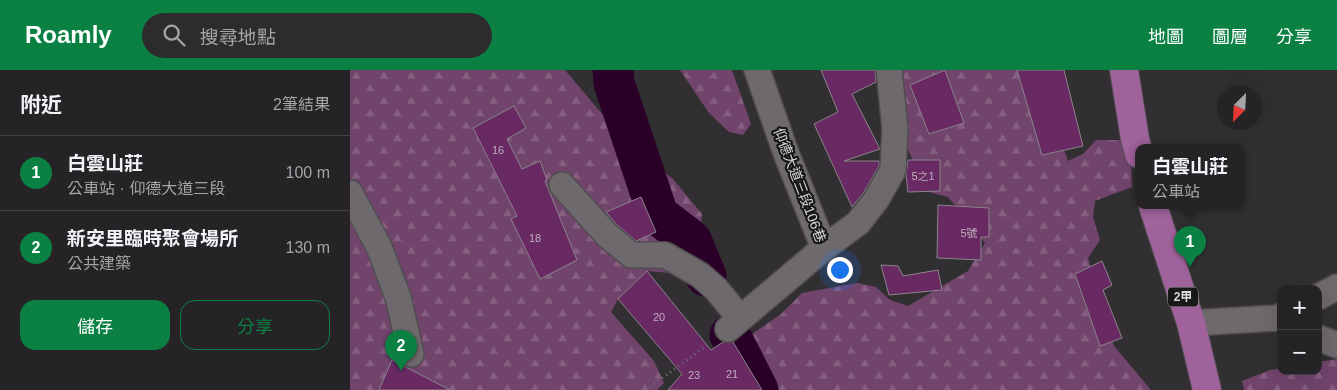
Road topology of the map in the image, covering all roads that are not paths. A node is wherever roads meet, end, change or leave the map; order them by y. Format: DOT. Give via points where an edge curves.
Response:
graph roads {
  1 [pos="757,70"];
  2 [pos="889,70"];
  3 [pos="1124,70"];
  4 [pos="1136,144"];
  5 [pos="562,185"];
  6 [pos="350,193"];
  7 [pos="1154,209"];
  8 [pos="824,248"];
  9 [pos="1337,287"];
  10 [pos="1322,295"];
  11 [pos="1277,318"];
  12 [pos="1192,323"];
  13 [pos="1322,339"];
  14 [pos="1337,345"];
  15 [pos="410,354"];
  16 [pos="1207,390"];
  1 -- 8 [label="lane, 仰德大道三段106巷"];
  2 -- 8 [label="lane, 仰德大道三段106巷" via="895,128 892,170 876,200 858,223"];
  3 -- 4 [label="main road"];
  5 -- 8 [label="lane" via="601,228 632,255 664,255 700,275 716,289 734,323"];
  6 -- 15 [label="lane" via="379,247 398,296"];
  7 -- 12 [label="main road, 2甲"];
  9 -- 10 [label="lane"];
  11 -- 12 [label="lane"];
  12 -- 16 [label="main road, 2甲"];
  13 -- 14 [label="lane"];
}
